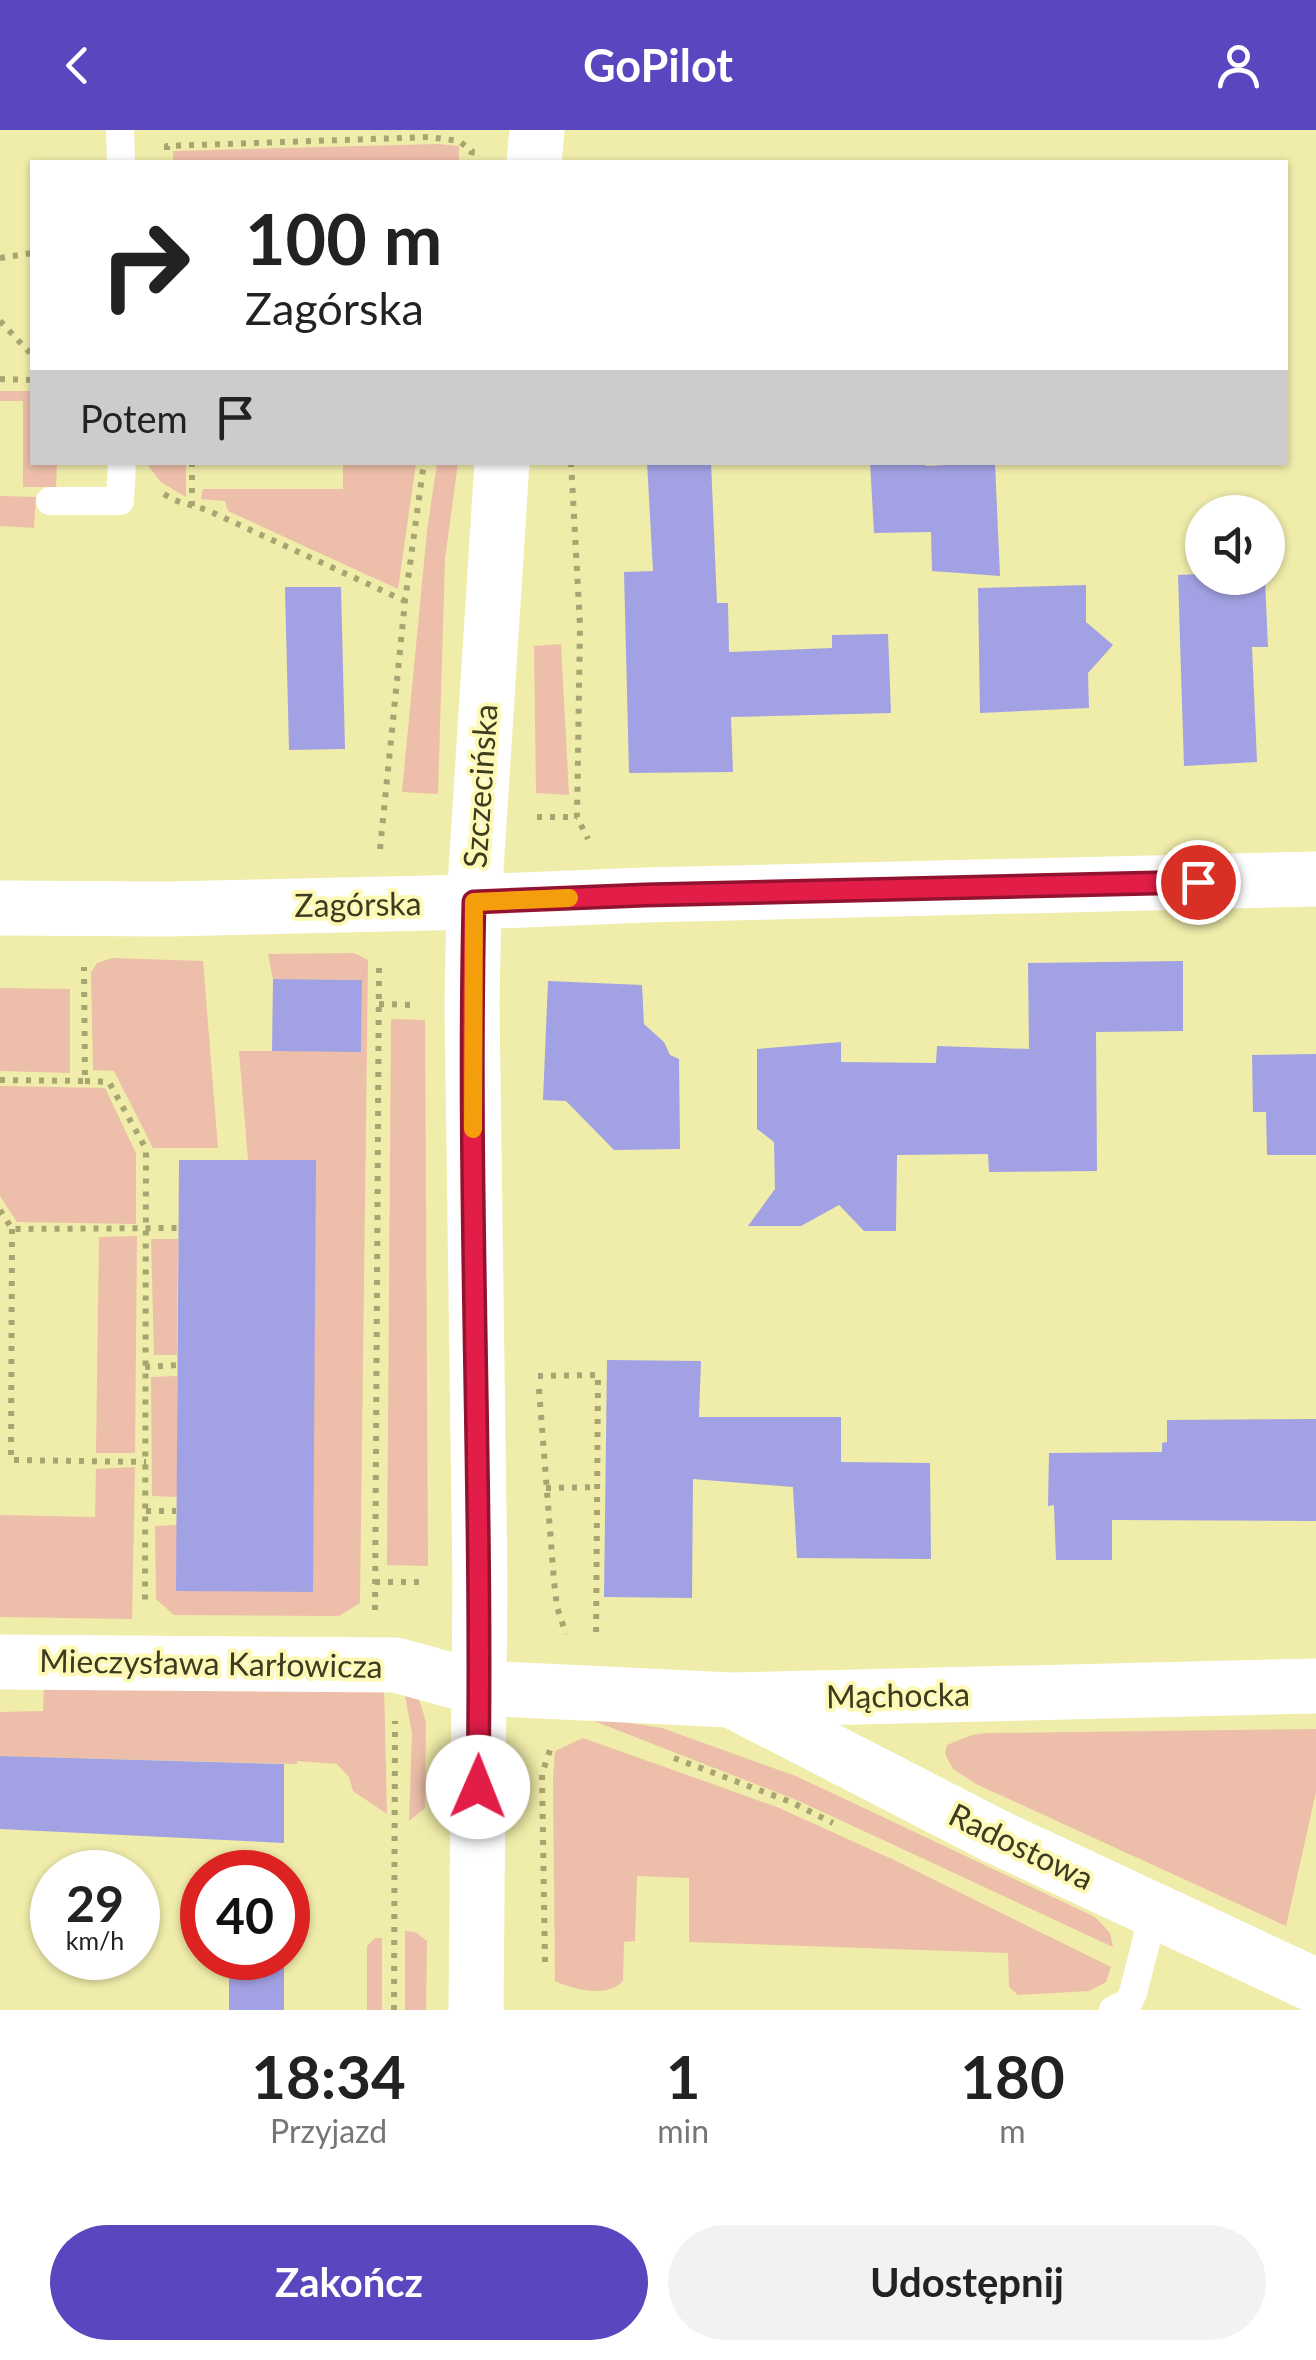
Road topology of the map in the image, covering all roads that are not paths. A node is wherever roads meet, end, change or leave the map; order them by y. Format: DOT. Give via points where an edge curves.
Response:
graph roads {
  1 [pos="120,130"];
  2 [pos="537,130"];
  3 [pos="120,160"];
  4 [pos="534,160"];
  5 [pos="122,465"];
  6 [pos="502,465"];
  7 [pos="50,500"];
  8 [pos="1316,880"];
  9 [pos="474,902"];
  10 [pos="0,908"];
  11 [pos="0,1662"];
  12 [pos="1316,1686"];
  13 [pos="479,1688"];
  14 [pos="731,1700"];
  15 [pos="1154,1912"];
  16 [pos="1316,1986"];
  17 [pos="476,2010"];
  18 [pos="1114,2010"];
  1 -- 3 [label="lane"];
  2 -- 4 [label="street"];
  5 -- 7 [label="lane" via="120,501"];
  6 -- 9 [label="street, Szczecińska"];
  8 -- 9 [label="street, Zagórska"];
  9 -- 10 [label="street, Zagórska"];
  9 -- 13 [label="street, Szczecińska"];
  11 -- 13 [label="street, Mieczysława Karłowicza" via="396,1665"];
  12 -- 14 [label="street, Mąchocka"];
  13 -- 14 [label="street, Mąchocka"];
  13 -- 17 [label="street, Szczecińska"];
  14 -- 15 [label="street, Radostowa"];
  15 -- 16 [label="street, Radostowa"];
  15 -- 18 [label="lane" via="1134,1993"];
}
